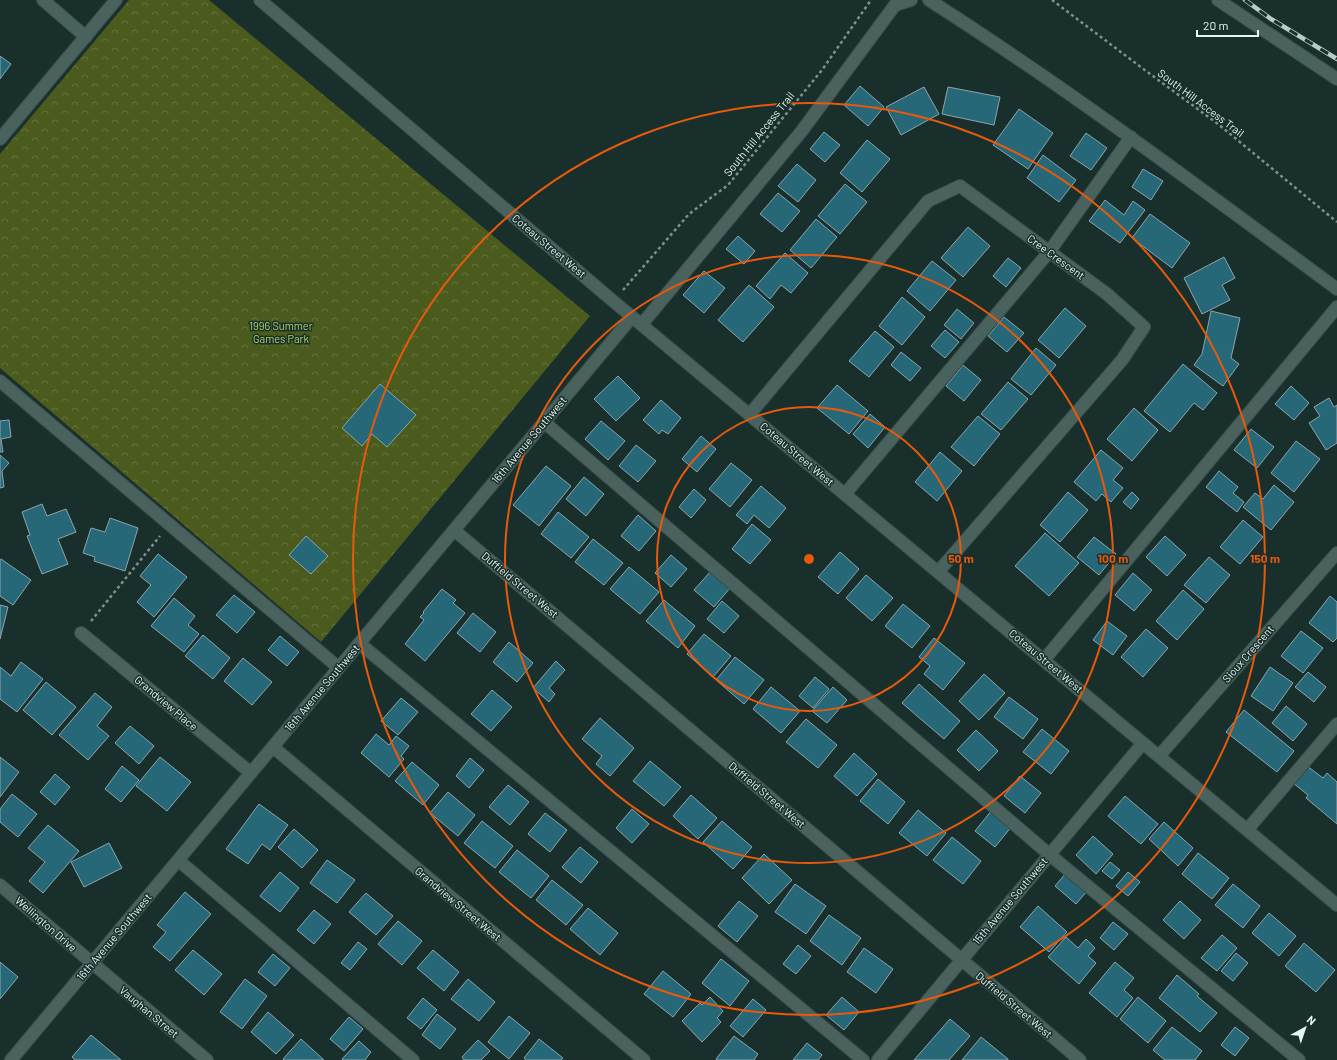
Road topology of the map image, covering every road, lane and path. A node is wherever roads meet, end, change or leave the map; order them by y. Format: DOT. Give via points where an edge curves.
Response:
graph roads {
  1 [pos="43,0"];
  2 [pos="116,0"];
  3 [pos="260,0"];
  4 [pos="872,0"];
  5 [pos="911,0"];
  6 [pos="929,0"];
  7 [pos="1052,0"];
  8 [pos="1218,0"];
  9 [pos="86,37"];
  10 [pos="1337,79"];
  11 [pos="1131,137"];
  12 [pos="0,139"];
  13 [pos="1337,222"];
  14 [pos="1049,252"];
  15 [pos="1337,289"];
  16 [pos="613,300"];
  17 [pos="1337,307"];
  18 [pos="632,316"];
  19 [pos="642,324"];
  20 [pos="0,381"];
  21 [pos="750,414"];
  22 [pos="544,422"];
  23 [pos="845,494"];
  24 [pos="170,525"];
  25 [pos="454,530"];
  26 [pos="1337,553"];
  27 [pos="938,572"];
  28 [pos="81,633"];
  29 [pos="360,643"];
  30 [pos="1044,660"];
  31 [pos="339,668"];
  32 [pos="1337,724"];
  33 [pos="1143,743"];
  34 [pos="273,747"];
  35 [pos="1159,756"];
  36 [pos="251,773"];
  37 [pos="1247,830"];
  38 [pos="1050,855"];
  39 [pos="178,860"];
  40 [pos="0,885"];
  41 [pos="1337,905"];
  42 [pos="961,960"];
  43 [pos="92,964"];
  44 [pos="11,1060"];
  45 [pos="207,1060"];
  46 [pos="413,1060"];
  47 [pos="644,1060"];
  48 [pos="863,1060"];
  49 [pos="878,1060"];
  50 [pos="1080,1060"];
  51 [pos="1299,1060"];
  1 -- 9 [label="street"];
  2 -- 9 [label="street"];
  3 -- 16 [label="street, Coteau Street West"];
  4 -- 16 [label="path, South Hill Access Trail" via="822,70 728,185 689,214"];
  5 -- 19 [label="street" via="895,6 801,132"];
  6 -- 11 [label="street"];
  7 -- 13 [label="path, South Hill Access Trail" via="1218,124"];
  8 -- 10 [label="street"];
  9 -- 12 [label="street"];
  11 -- 14 [label="street"];
  11 -- 15 [label="street"];
  14 -- 21 [label="street, Cree Crescent" via="960,186 928,201"];
  14 -- 23 [label="street"];
  14 -- 27 [label="street, Cree Crescent" via="1107,294 1144,327 1122,360"];
  16 -- 18 [label="street, Coteau Street West"];
  17 -- 30 [label="street"];
  18 -- 19 [label="street, Coteau Street West"];
  18 -- 22 [label="street, 16th Avenue Southwest"];
  19 -- 21 [label="street, Coteau Street West"];
  20 -- 24 [label="street"];
  21 -- 23 [label="street, Coteau Street West"];
  22 -- 25 [label="street, 16th Avenue Southwest"];
  22 -- 38 [label="street"];
  23 -- 27 [label="street, Coteau Street West"];
  24 -- 28 [label="path"];
  24 -- 31 [label="street"];
  25 -- 29 [label="street, 16th Avenue Southwest"];
  25 -- 42 [label="street, Duffield Street West"];
  26 -- 35 [label="street, Sioux Crescent"];
  27 -- 30 [label="street, Coteau Street West"];
  28 -- 36 [label="street, Grandview Place"];
  29 -- 31 [label="street, 16th Avenue Southwest"];
  29 -- 48 [label="street"];
  30 -- 33 [label="street, Coteau Street West"];
  31 -- 34 [label="street, 16th Avenue Southwest"];
  32 -- 37 [label="street"];
  33 -- 35 [label="street, Coteau Street West"];
  33 -- 38 [label="street, 15th Avenue Southwest"];
  34 -- 36 [label="street, 16th Avenue Southwest"];
  34 -- 47 [label="street, Grandview Street West"];
  35 -- 37 [label="street, Coteau Street West"];
  36 -- 39 [label="street, 16th Avenue Southwest"];
  37 -- 41 [label="street, Coteau Street West"];
  38 -- 42 [label="street, 15th Avenue Southwest"];
  38 -- 51 [label="street"];
  39 -- 43 [label="street, 16th Avenue Southwest"];
  39 -- 46 [label="street"];
  40 -- 43 [label="street, Wellington Drive"];
  42 -- 49 [label="street, 15th Avenue Southwest"];
  42 -- 50 [label="street, Duffield Street West"];
  43 -- 44 [label="street, 16th Avenue Southwest"];
  43 -- 45 [label="street, Vaughan Street"];
}
